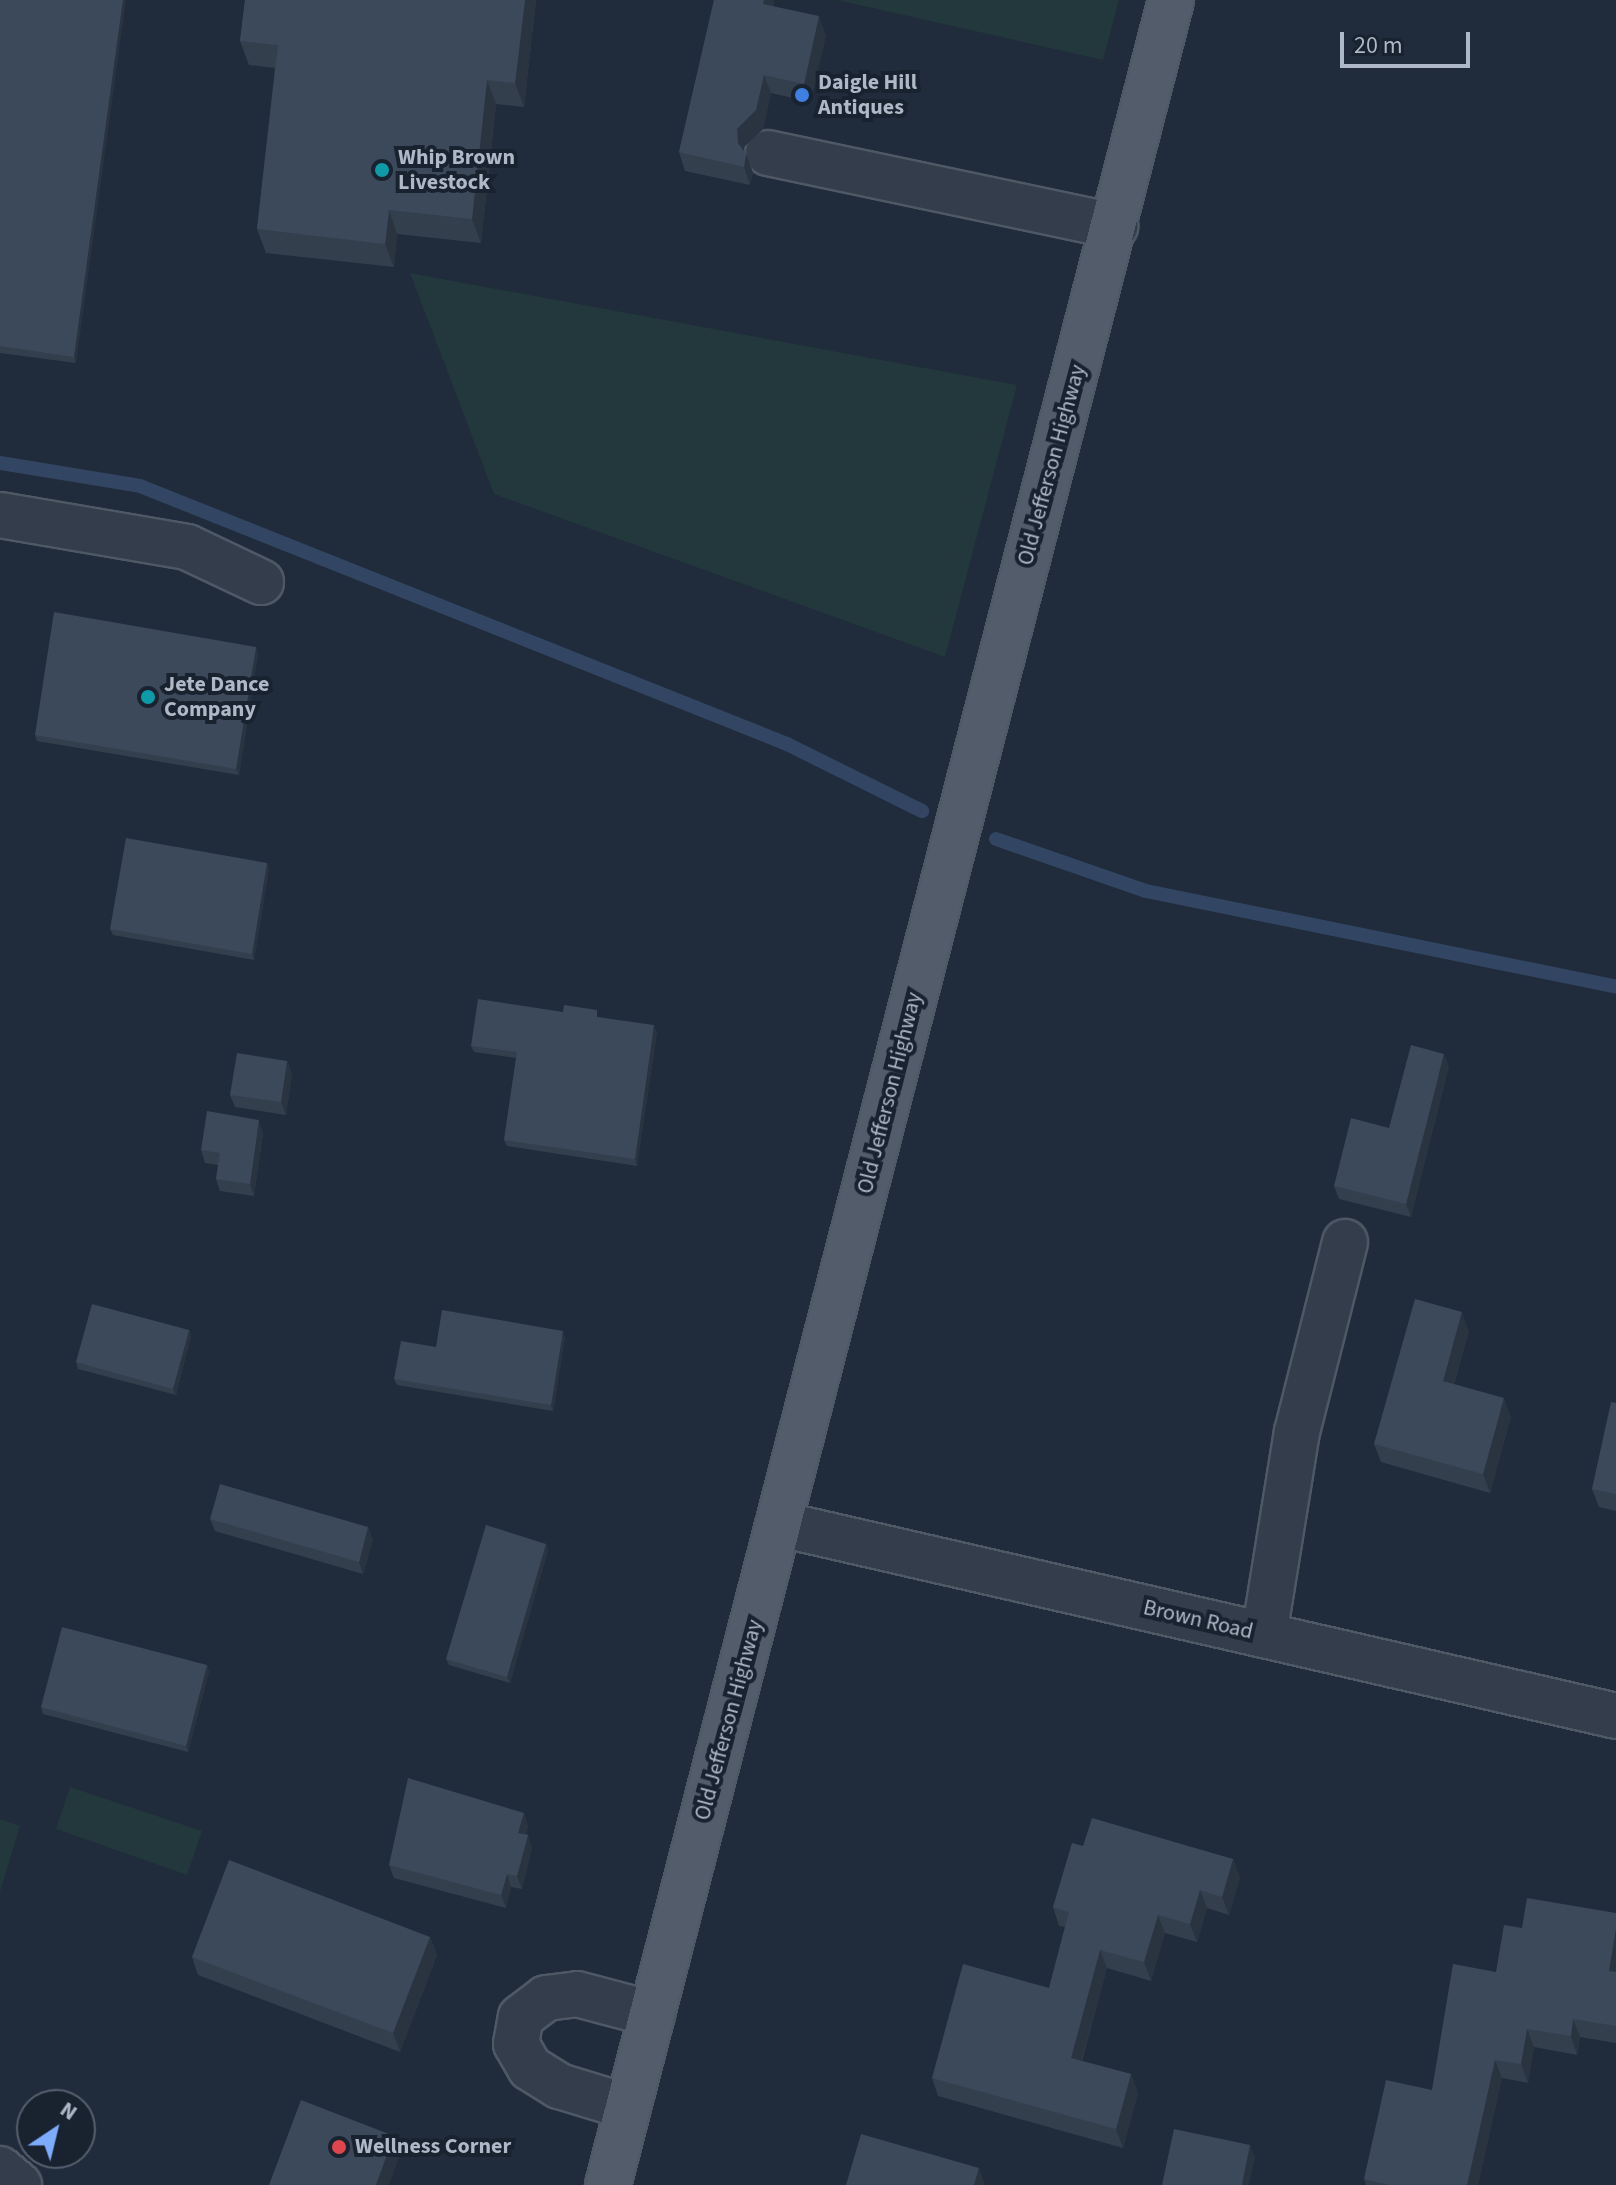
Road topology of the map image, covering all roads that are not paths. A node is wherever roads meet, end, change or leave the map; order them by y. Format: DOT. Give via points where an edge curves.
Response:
graph roads {
  1 [pos="1171,0"];
  2 [pos="768,153"];
  3 [pos="1115,226"];
  4 [pos="0,515"];
  5 [pos="261,582"];
  6 [pos="1345,1242"];
  7 [pos="780,1524"];
  8 [pos="1264,1635"];
  9 [pos="1616,1716"];
  10 [pos="652,2014"];
  11 [pos="628,2107"];
  12 [pos="0,2169"];
  13 [pos="19,2185"];
  14 [pos="608,2185"];
  1 -- 3 [label="main road, Old Jefferson Highway"];
  2 -- 3 [label="street"];
  3 -- 7 [label="main road, Old Jefferson Highway"];
  4 -- 5 [label="street" via="187,547"];
  6 -- 8 [label="street" via="1297,1432"];
  7 -- 8 [label="street, Brown Road"];
  7 -- 10 [label="main road, Old Jefferson Highway"];
  8 -- 9 [label="street, Brown Road"];
  10 -- 11 [label="main road, Old Jefferson Highway"];
  10 -- 11 [label="street" via="577,1994 546,1998 521,2017 516,2044 530,2068 559,2086"];
  11 -- 14 [label="main road, Old Jefferson Highway"];
  12 -- 13 [label="street"];
}
